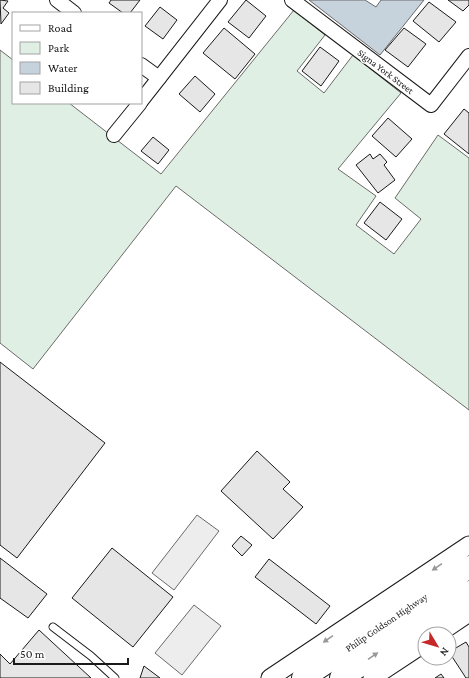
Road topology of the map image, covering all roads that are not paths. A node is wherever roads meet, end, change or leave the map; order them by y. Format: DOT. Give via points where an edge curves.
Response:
graph roads {
  1 [pos="57,0"];
  2 [pos="220,0"];
  3 [pos="292,0"];
  4 [pos="73,12"];
  5 [pos="469,56"];
  6 [pos="142,65"];
  7 [pos="159,78"];
  8 [pos="142,99"];
  9 [pos="138,104"];
  10 [pos="114,136"];
  11 [pos="469,545"];
  12 [pos="469,567"];
  13 [pos="469,592"];
  14 [pos="469,613"];
  15 [pos="450,626"];
  16 [pos="53,627"];
  17 [pos="417,648"];
  18 [pos="115,678"];
  19 [pos="270,678"];
  20 [pos="302,678"];
  21 [pos="341,678"];
  22 [pos="372,678"];
  1 -- 4 [label="street"];
  2 -- 7 [label="street"];
  3 -- 5 [label="street, Signa York Street" via="431,105"];
  6 -- 7 [label="street"];
  7 -- 8 [label="street"];
  9 -- 10 [label="street"];
  11 -- 19 [label="street, one-way"];
  12 -- 20 [label="main road, Philip Goldson Highway"];
  21 -- 13 [label="main road, one-way"];
  14 -- 15 [label="street"];
  16 -- 18 [label="lane"];
  17 -- 22 [label="street"];
}
